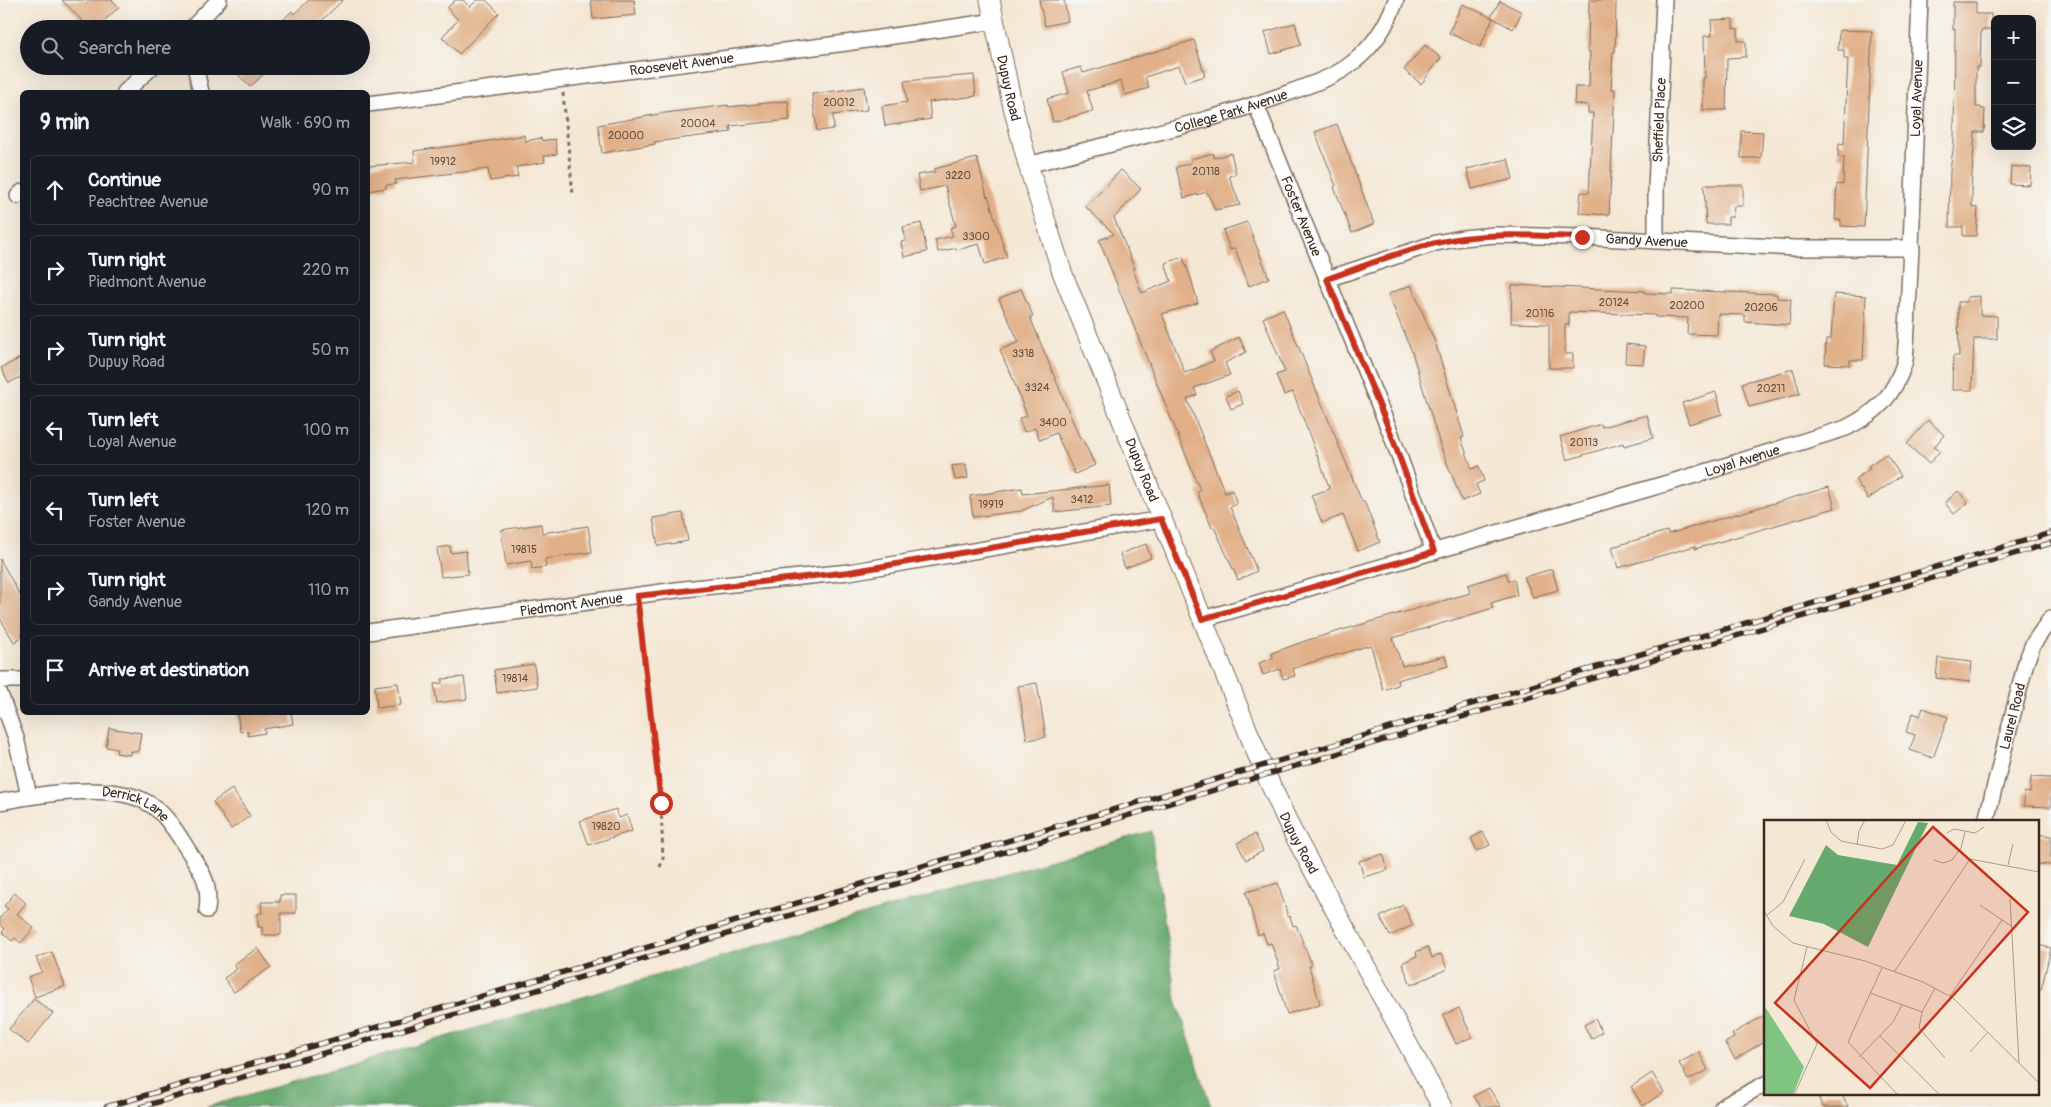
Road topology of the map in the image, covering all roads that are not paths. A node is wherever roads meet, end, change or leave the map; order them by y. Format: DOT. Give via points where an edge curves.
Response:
graph roads {
  1 [pos="220,0"];
  2 [pos="990,0"];
  3 [pos="1396,0"];
  4 [pos="1664,0"];
  5 [pos="1920,0"];
  6 [pos="200,20"];
  7 [pos="995,21"];
  8 [pos="143,75"];
  9 [pos="197,75"];
  10 [pos="127,90"];
  11 [pos="200,90"];
  12 [pos="370,104"];
  13 [pos="1256,105"];
  14 [pos="1028,165"];
  15 [pos="1656,241"];
  16 [pos="1912,248"];
  17 [pos="1327,279"];
  18 [pos="1161,519"];
  19 [pos="1434,552"];
  20 [pos="2051,618"];
  21 [pos="1202,619"];
  22 [pos="370,632"];
  23 [pos="0,680"];
  24 [pos="20,680"];
  25 [pos="0,694"];
  26 [pos="29,796"];
  27 [pos="0,802"];
  28 [pos="1986,820"];
  29 [pos="207,910"];
  30 [pos="1764,1085"];
  31 [pos="1442,1107"];
  32 [pos="1722,1107"];
  1 -- 6 [label="street"];
  2 -- 7 [label="street, Dupuy Road"];
  3 -- 13 [label="street, College Park Avenue" via="1379,34 1349,65 1327,78"];
  4 -- 15 [label="street, Sheffield Place"];
  5 -- 16 [label="street, Loyal Avenue"];
  7 -- 12 [label="street, Roosevelt Avenue"];
  7 -- 14 [label="street, Dupuy Road"];
  8 -- 10 [label="street"];
  9 -- 11 [label="street"];
  13 -- 14 [label="street, College Park Avenue"];
  13 -- 17 [label="street, Foster Avenue"];
  14 -- 18 [label="street, Dupuy Road" via="1062,272"];
  15 -- 16 [label="street, Gandy Avenue" via="1794,248"];
  15 -- 17 [label="street, Gandy Avenue" via="1495,235 1462,238 1420,248"];
  16 -- 19 [label="street, Loyal Avenue" via="1905,361 1892,392 1866,418 1846,428 1718,468"];
  17 -- 19 [label="street, Foster Avenue" via="1391,434"];
  18 -- 21 [label="street, Dupuy Road"];
  18 -- 22 [label="street, Piedmont Avenue" via="849,572"];
  19 -- 21 [label="street, Loyal Avenue"];
  20 -- 28 [label="street, Laurel Road" via="2033,644 2026,662"];
  21 -- 31 [label="street, Dupuy Road" via="1291,829"];
  23 -- 24 [label="street"];
  25 -- 26 [label="street" via="16,738"];
  26 -- 27 [label="street, Derrick Lane"];
  26 -- 29 [label="street, Derrick Lane" via="104,791 148,802 176,830 204,875 209,893"];
  30 -- 32 [label="street"];
}
